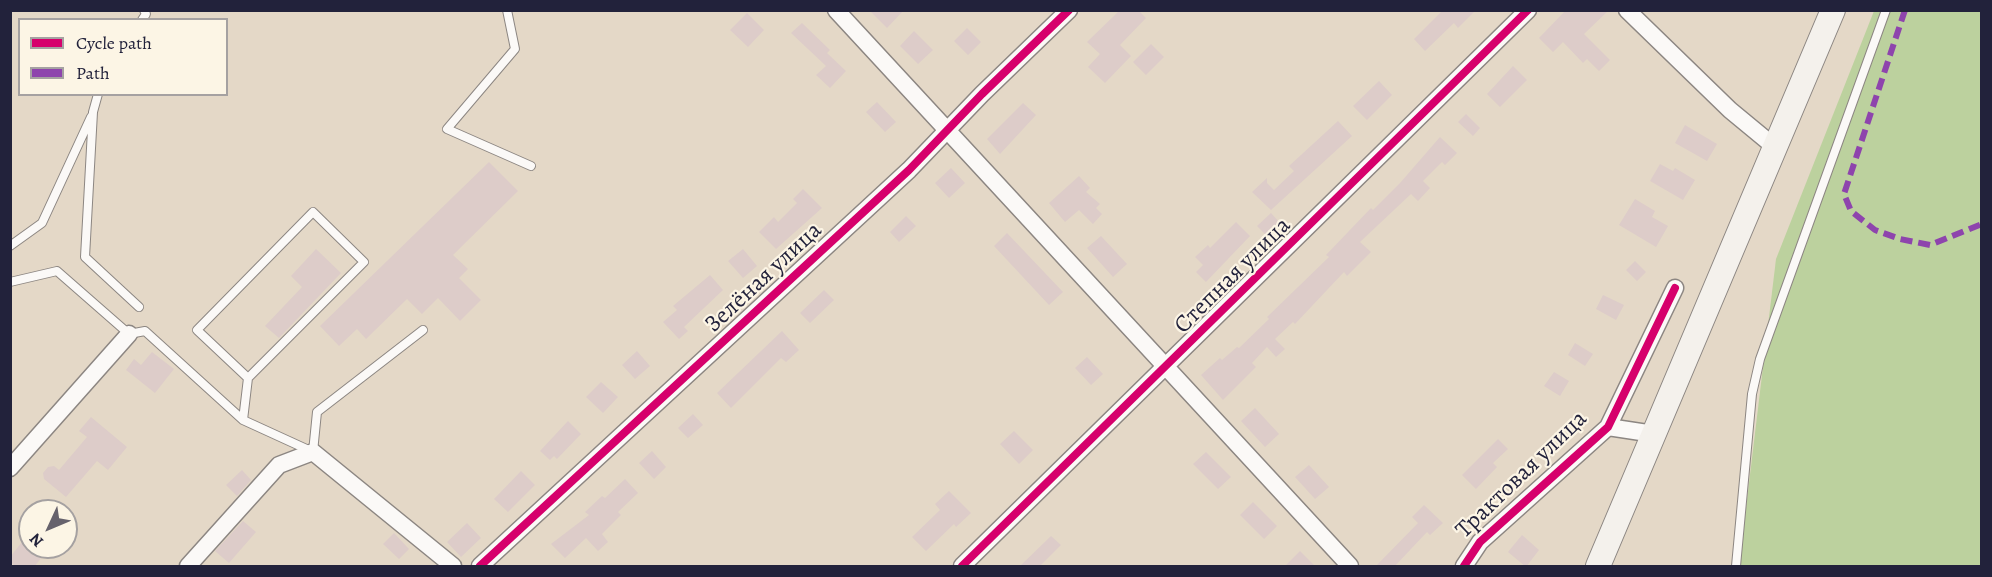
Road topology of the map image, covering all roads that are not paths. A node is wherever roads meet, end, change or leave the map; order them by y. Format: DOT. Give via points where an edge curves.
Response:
graph roads {
  1 [pos="507,10"];
  2 [pos="836,10"];
  3 [pos="1069,10"];
  4 [pos="1528,10"];
  5 [pos="1627,10"];
  6 [pos="1833,10"];
  7 [pos="1886,10"];
  8 [pos="97,96"];
  9 [pos="93,112"];
  10 [pos="948,130"];
  11 [pos="1776,148"];
  12 [pos="531,166"];
  13 [pos="10,246"];
  14 [pos="10,282"];
  15 [pos="1675,288"];
  16 [pos="139,307"];
  17 [pos="423,330"];
  18 [pos="129,334"];
  19 [pos="1168,368"];
  20 [pos="248,378"];
  21 [pos="243,420"];
  22 [pos="1608,427"];
  23 [pos="1654,434"];
  24 [pos="313,452"];
  25 [pos="10,468"];
  26 [pos="188,567"];
  27 [pos="453,567"];
  28 [pos="480,567"];
  29 [pos="962,567"];
  30 [pos="1350,567"];
  31 [pos="1464,567"];
  32 [pos="1598,567"];
  33 [pos="1736,567"];
  1 -- 12 [label="lane" via="515,49 447,129"];
  2 -- 10 [label="street"];
  3 -- 10 [label="street, Зелёная улица"];
  4 -- 19 [label="street, Степная улица"];
  5 -- 11 [label="street" via="1730,110"];
  6 -- 11 [label="main road"];
  7 -- 33 [label="lane" via="1760,359 1752,394"];
  8 -- 9 [label="lane"];
  9 -- 13 [label="lane" via="42,223"];
  9 -- 16 [label="lane" via="86,257"];
  10 -- 19 [label="street"];
  10 -- 28 [label="street, Зелёная улица"];
  11 -- 23 [label="main road"];
  14 -- 18 [label="lane" via="57,271"];
  15 -- 22 [label="street, Трактовая улица"];
  17 -- 24 [label="lane" via="317,412"];
  18 -- 21 [label="lane" via="145,331"];
  18 -- 25 [label="street"];
  19 -- 29 [label="street, Степная улица"];
  19 -- 30 [label="street"];
  20 -- 20 [label="lane" via="364,262 313,212 197,330"];
  20 -- 21 [label="lane"];
  21 -- 24 [label="lane"];
  22 -- 23 [label="street"];
  22 -- 31 [label="street, Трактовая улица" via="1480,542"];
  23 -- 32 [label="main road"];
  24 -- 26 [label="street" via="279,465"];
  24 -- 27 [label="street"];
}
